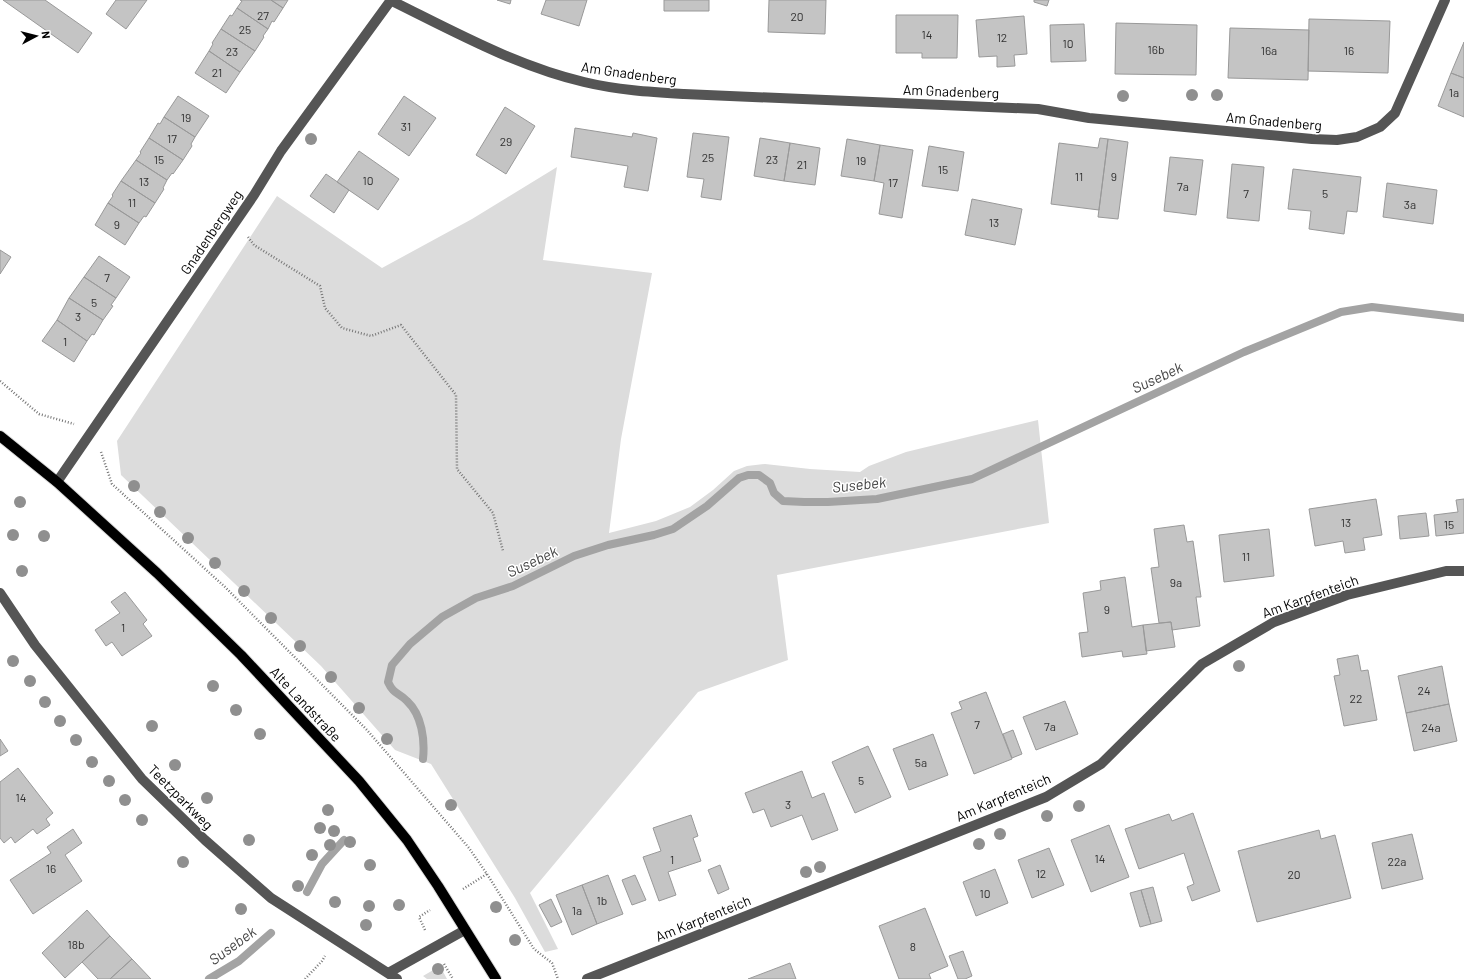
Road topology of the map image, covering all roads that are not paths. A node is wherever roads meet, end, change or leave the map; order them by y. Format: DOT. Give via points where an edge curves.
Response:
graph roads {
  1 [pos="390,0"];
  2 [pos="1445,0"];
  3 [pos="0,436"];
  4 [pos="57,482"];
  5 [pos="1464,571"];
  6 [pos="0,593"];
  7 [pos="465,930"];
  8 [pos="393,976"];
  9 [pos="496,979"];
  10 [pos="587,979"];
  1 -- 2 [label="street, Am Gnadenberg" via="488,48 544,71 585,83 634,91 1038,109 1089,118 1337,140 1357,137 1380,127 1395,113"];
  1 -- 4 [label="street, Gnadenbergweg" via="281,151"];
  3 -- 4 [label="main road, Alte Landstraße"];
  4 -- 7 [label="main road, Alte Landstraße" via="157,573 241,655 359,781 407,840"];
  5 -- 10 [label="street, Am Karpfenteich" via="1446,572 1347,595 1274,622 1202,664 1101,764 1046,797"];
  6 -- 8 [label="street, Teetzparkweg" via="35,645 142,779 205,840 271,898"];
  7 -- 8 [label="street, Teetzparkweg"];
  7 -- 9 [label="main road, Alte Landstraße"];
}
